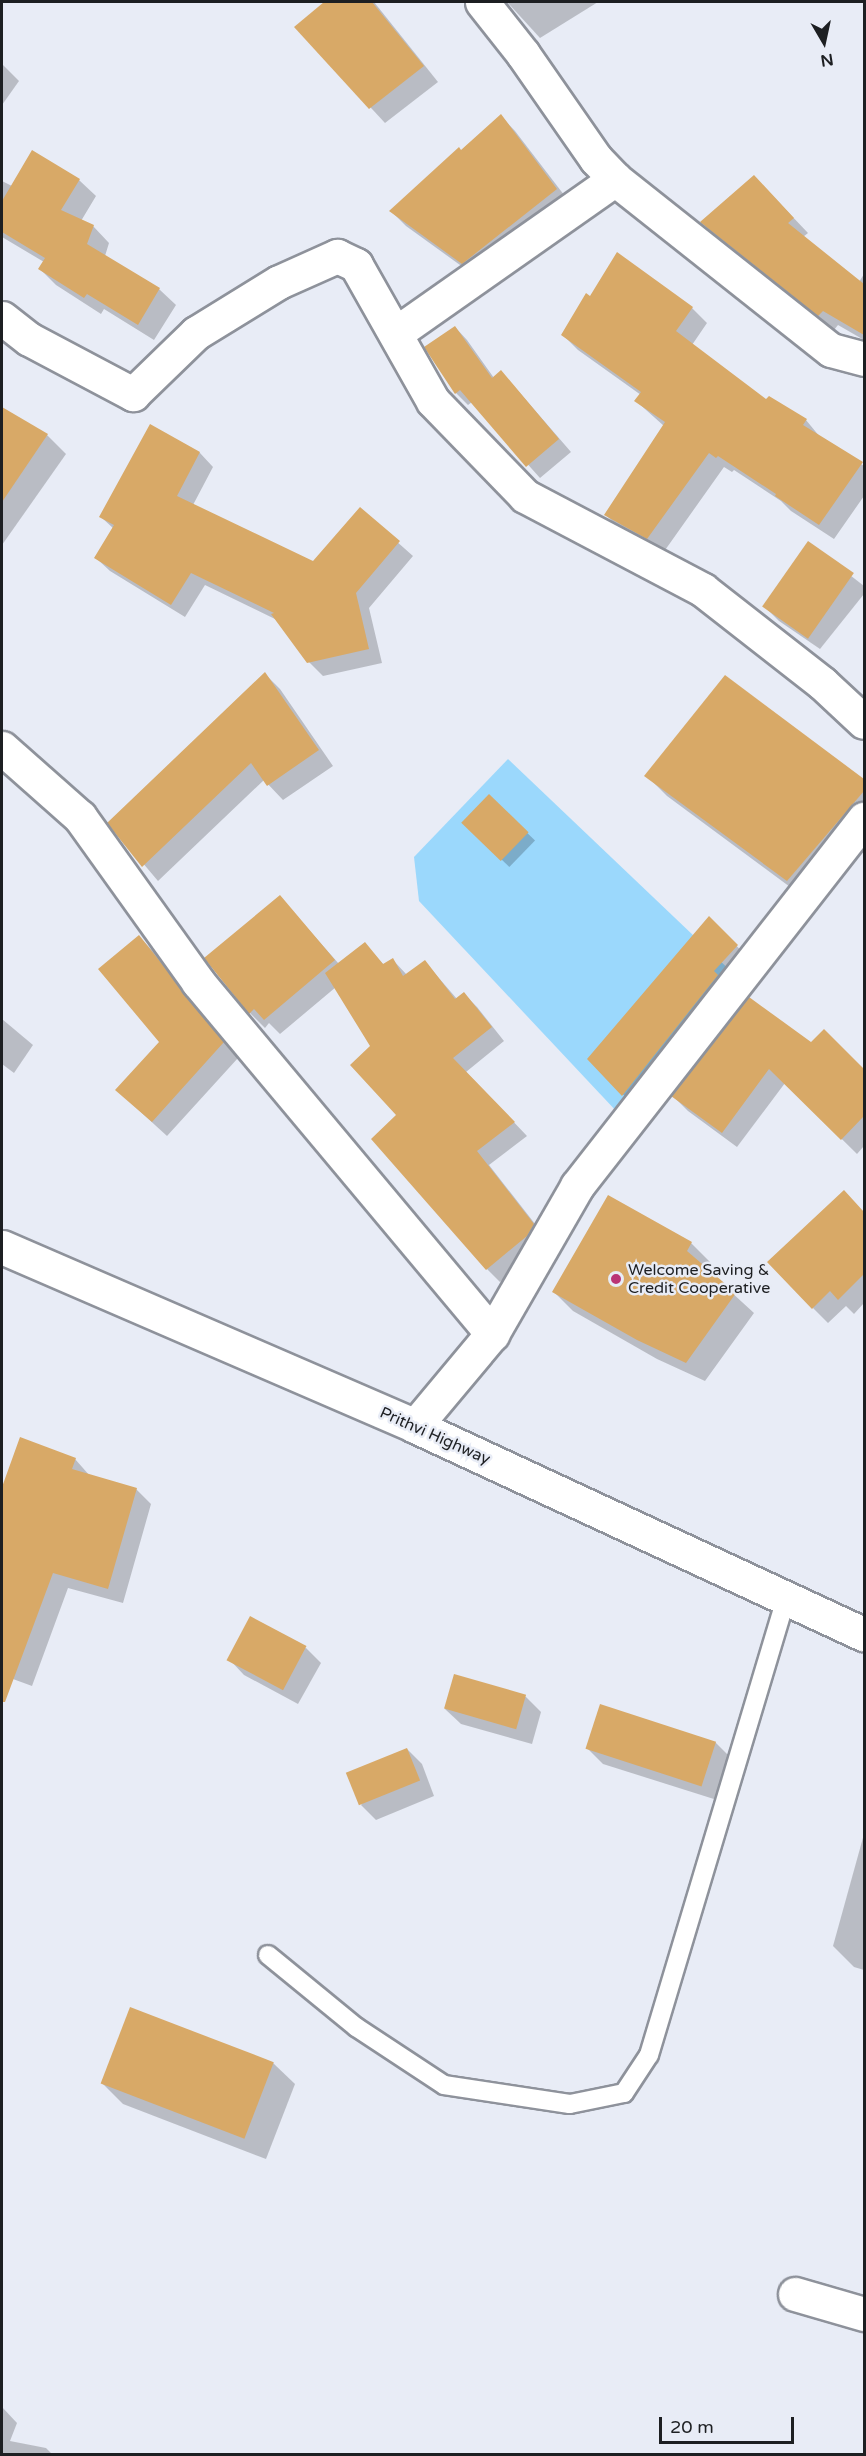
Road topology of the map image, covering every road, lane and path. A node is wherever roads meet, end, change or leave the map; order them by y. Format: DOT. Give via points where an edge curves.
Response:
graph roads {
  1 [pos="482,2"];
  2 [pos="615,179"];
  3 [pos="2,318"];
  4 [pos="396,333"];
  5 [pos="864,359"];
  6 [pos="864,722"];
  7 [pos="2,748"];
  8 [pos="864,819"];
  9 [pos="2,1247"];
  10 [pos="492,1334"];
  11 [pos="415,1425"];
  12 [pos="786,1598"];
  13 [pos="864,1634"];
  14 [pos="268,1955"];
  15 [pos="795,2294"];
  16 [pos="864,2314"];
  1 -- 2 [label="main road" via="596,159"];
  2 -- 4 [label="main road"];
  2 -- 5 [label="main road" via="831,350"];
  3 -- 4 [label="main road" via="29,339 133,394 196,333 279,282 337,256 356,265"];
  4 -- 6 [label="main road" via="433,401 525,496 703,590 822,682"];
  7 -- 10 [label="main road" via="80,817 198,982"];
  8 -- 10 [label="main road" via="577,1186"];
  9 -- 11 [label="main road, Prithvi Highway"];
  10 -- 11 [label="main road"];
  11 -- 12 [label="main road, Prithvi Highway"];
  12 -- 13 [label="main road, Prithvi Highway"];
  12 -- 14 [label="lane" via="649,2055 624,2093 570,2104 444,2085 356,2027"];
  15 -- 16 [label="main road"];
}
